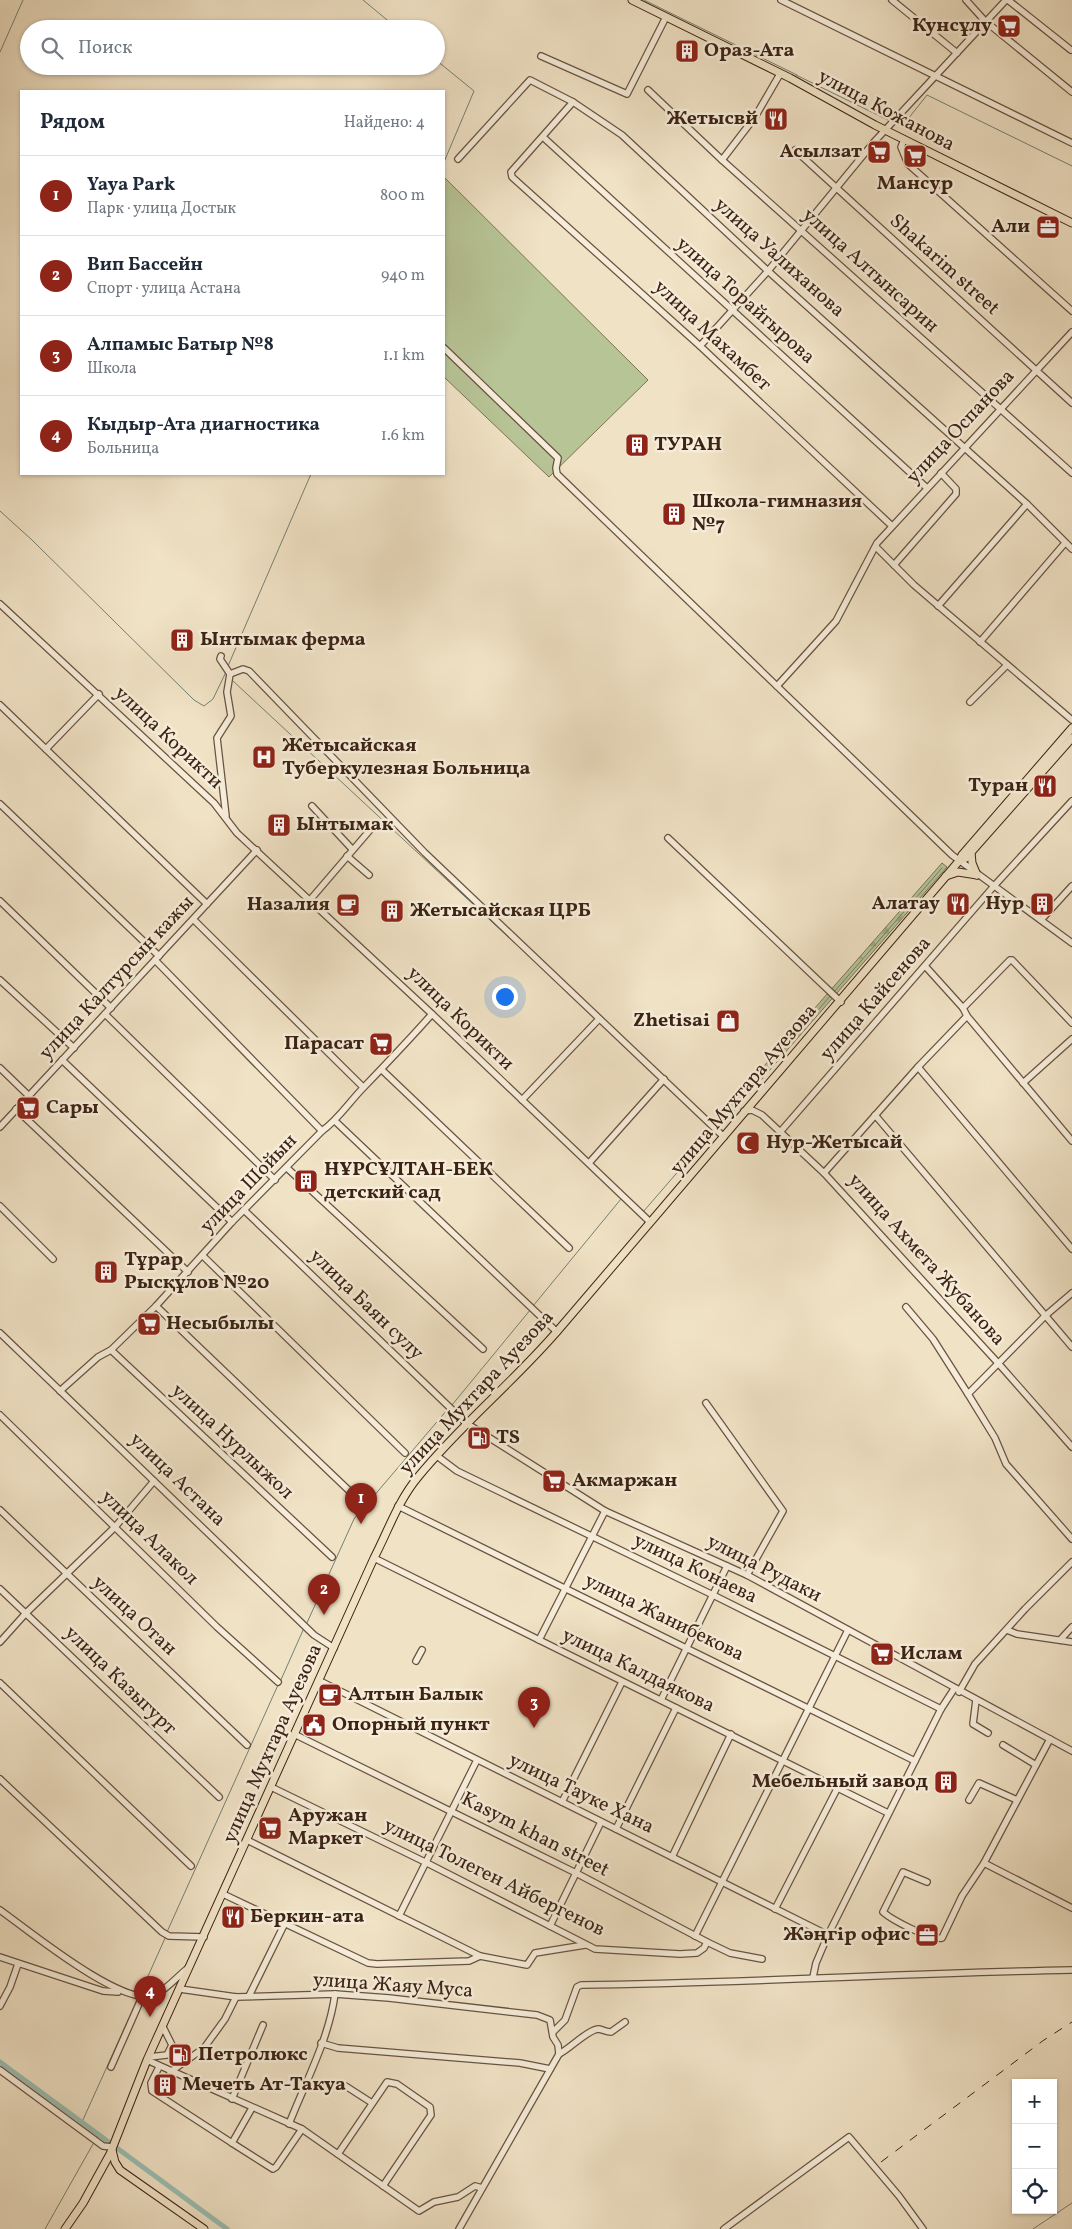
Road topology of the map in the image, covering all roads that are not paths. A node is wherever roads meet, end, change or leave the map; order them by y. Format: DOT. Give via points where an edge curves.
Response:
graph roads {
  1 [pos="632,0"];
  2 [pos="781,0"];
  3 [pos="892,0"];
  4 [pos="966,0"];
  5 [pos="1007,0"];
  6 [pos="792,2"];
  7 [pos="666,17"];
  8 [pos="985,21"];
  9 [pos="1071,50"];
  10 [pos="957,53"];
  11 [pos="541,56"];
  12 [pos="780,74"];
  13 [pos="936,75"];
  14 [pos="648,90"];
  15 [pos="1072,92"];
  16 [pos="573,102"];
  17 [pos="885,130"];
  18 [pos="543,137"];
  19 [pos="904,140"];
  20 [pos="1072,143"];
  21 [pos="795,150"];
  22 [pos="458,159"];
  23 [pos="722,160"];
  24 [pos="835,188"];
  25 [pos="1072,223"];
  26 [pos="800,230"];
  27 [pos="768,271"];
  28 [pos="732,311"];
  29 [pos="1072,311"];
  30 [pos="1072,332"];
  31 [pos="700,346"];
  32 [pos="445,349"];
  33 [pos="1036,370"];
  34 [pos="1072,403"];
  35 [pos="1000,409"];
  36 [pos="964,447"];
  37 [pos="941,473"];
  38 [pos="1072,473"];
  39 [pos="927,488"];
  40 [pos="1027,504"];
  41 [pos="892,526"];
  42 [pos="1066,543"];
  43 [pos="876,546"];
  44 [pos="1072,549"];
  45 [pos="894,565"];
  46 [pos="0,604"];
  47 [pos="938,606"];
  48 [pos="980,642"];
  49 [pos="221,656"];
  50 [pos="1007,665"];
  51 [pos="228,672"];
  52 [pos="777,686"];
  53 [pos="99,694"];
  54 [pos="970,702"];
  55 [pos="0,705"];
  56 [pos="1072,720"];
  57 [pos="1072,728"];
  58 [pos="1069,740"];
  59 [pos="46,748"];
  60 [pos="1072,801"];
  61 [pos="0,804"];
  62 [pos="312,806"];
  63 [pos="226,816"];
  64 [pos="376,822"];
  65 [pos="668,838"];
  66 [pos="352,849"];
  67 [pos="257,850"];
  68 [pos="972,852"];
  69 [pos="347,856"];
  70 [pos="959,861"];
  71 [pos="369,875"];
  72 [pos="977,875"];
  73 [pos="946,876"];
  74 [pos="994,886"];
  75 [pos="1072,886"];
  76 [pos="310,900"];
  77 [pos="0,901"];
  78 [pos="207,904"];
  79 [pos="194,920"];
  80 [pos="1041,920"];
  81 [pos="1072,943"];
  82 [pos="157,958"];
  83 [pos="926,967"];
  84 [pos="0,980"];
  85 [pos="841,1002"];
  86 [pos="111,1008"];
  87 [pos="963,1008"];
  88 [pos="105,1014"];
  89 [pos="432,1014"];
  90 [pos="967,1016"];
  91 [pos="600,1019"];
  92 [pos="1072,1023"];
  93 [pos="1072,1039"];
  94 [pos="74,1048"];
  95 [pos="62,1060"];
  96 [pos="918,1066"];
  97 [pos="0,1068"];
  98 [pos="382,1070"];
  99 [pos="663,1081"];
  100 [pos="1023,1083"];
  101 [pos="363,1087"];
  102 [pos="29,1096"];
  103 [pos="522,1100"];
  104 [pos="16,1109"];
  105 [pos="744,1111"];
  106 [pos="875,1115"];
  107 [pos="335,1122"];
  108 [pos="0,1127"];
  109 [pos="322,1131"];
  110 [pos="781,1131"];
  111 [pos="724,1137"];
  112 [pos="1072,1141"];
  113 [pos="590,1163"];
  114 [pos="287,1168"];
  115 [pos="824,1173"];
  116 [pos="275,1180"];
  117 [pos="0,1206"];
  118 [pos="244,1210"];
  119 [pos="232,1222"];
  120 [pos="650,1222"];
  121 [pos="569,1248"];
  122 [pos="1072,1249"];
  123 [pos="203,1256"];
  124 [pos="53,1259"];
  125 [pos="188,1272"];
  126 [pos="1072,1293"];
  127 [pos="156,1306"];
  128 [pos="906,1307"];
  129 [pos="1045,1316"];
  130 [pos="557,1332"];
  131 [pos="0,1333"];
  132 [pos="1072,1348"];
  133 [pos="483,1349"];
  134 [pos="111,1350"];
  135 [pos="998,1363"];
  136 [pos="60,1391"];
  137 [pos="968,1394"];
  138 [pos="706,1403"];
  139 [pos="0,1415"];
  140 [pos="466,1423"];
  141 [pos="1072,1447"];
  142 [pos="404,1453"];
  143 [pos="437,1456"];
  144 [pos="154,1481"];
  145 [pos="362,1502"];
  146 [pos="398,1506"];
  147 [pos="0,1510"];
  148 [pos="605,1512"];
  149 [pos="115,1527"];
  150 [pos="592,1535"];
  151 [pos="1072,1539"];
  152 [pos="332,1557"];
  153 [pos="374,1558"];
  154 [pos="1072,1562"];
  155 [pos="727,1566"];
  156 [pos="67,1574"];
  157 [pos="747,1575"];
  158 [pos="566,1588"];
  159 [pos="0,1589"];
  160 [pos="713,1594"];
  161 [pos="26,1613"];
  162 [pos="1072,1627"];
  163 [pos="848,1630"];
  164 [pos="1007,1630"];
  165 [pos="539,1640"];
  166 [pos="1060,1640"];
  167 [pos="0,1642"];
  168 [pos="1072,1642"];
  169 [pos="334,1648"];
  170 [pos="687,1648"];
  171 [pos="422,1650"];
  172 [pos="835,1656"];
  173 [pos="416,1661"];
  174 [pos="320,1681"];
  175 [pos="278,1682"];
  176 [pos="622,1682"];
  177 [pos="0,1683"];
  178 [pos="957,1691"];
  179 [pos="662,1700"];
  180 [pos="976,1700"];
  181 [pos="810,1707"];
  182 [pos="676,1708"];
  183 [pos="941,1709"];
  184 [pos="988,1733"];
  185 [pos="294,1734"];
  186 [pos="731,1734"];
  187 [pos="1050,1739"];
  188 [pos="247,1744"];
  189 [pos="1003,1745"];
  190 [pos="1072,1751"];
  191 [pos="477,1760"];
  192 [pos="784,1761"];
  193 [pos="915,1761"];
  194 [pos="1036,1766"];
  195 [pos="0,1779"];
  196 [pos="271,1787"];
  197 [pos="838,1787"];
  198 [pos="219,1796"];
  199 [pos="969,1800"];
  200 [pos="1018,1800"];
  201 [pos="562,1802"];
  202 [pos="451,1812"];
  203 [pos="888,1813"];
  204 [pos="601,1822"];
  205 [pos="616,1829"];
  206 [pos="247,1840"];
  207 [pos="672,1857"];
  208 [pos="427,1863"];
  209 [pos="984,1863"];
  210 [pos="191,1866"];
  211 [pos="576,1873"];
  212 [pos="722,1882"];
  213 [pos="927,1882"];
  214 [pos="224,1894"];
  215 [pos="1072,1908"];
  216 [pos="776,1909"];
  217 [pos="0,1910"];
  218 [pos="399,1916"];
  219 [pos="285,1923"];
  220 [pos="550,1926"];
  221 [pos="828,1935"];
  222 [pos="695,1936"];
  223 [pos="204,1937"];
  224 [pos="707,1942"];
  225 [pos="585,1945"];
  226 [pos="480,1956"];
  227 [pos="0,1958"];
  228 [pos="762,1959"];
  229 [pos="18,1964"];
  230 [pos="191,1966"];
  231 [pos="1072,1970"];
  232 [pos="813,1977"];
  233 [pos="97,1979"];
  234 [pos="93,1988"];
  235 [pos="180,1989"];
  236 [pos="121,1992"];
  237 [pos="336,1994"];
  238 [pos="140,1996"];
  239 [pos="249,1996"];
  240 [pos="236,1997"];
  241 [pos="0,2006"];
  242 [pos="624,2022"];
  243 [pos="263,2025"];
  244 [pos="163,2026"];
  245 [pos="553,2032"];
  246 [pos="322,2043"];
  247 [pos="558,2054"];
  248 [pos="148,2059"];
  249 [pos="111,2067"];
  250 [pos="159,2067"];
  251 [pos="550,2069"];
  252 [pos="0,2070"];
  253 [pos="170,2072"];
  254 [pos="344,2085"];
  255 [pos="232,2099"];
  256 [pos="372,2103"];
  257 [pos="252,2108"];
  258 [pos="289,2124"];
  259 [pos="302,2129"];
  260 [pos="232,2143"];
  261 [pos="112,2147"];
  262 [pos="338,2154"];
  263 [pos="383,2186"];
  264 [pos="482,2188"];
  265 [pos="65,2229"];
  266 [pos="204,2229"];
  267 [pos="458,2229"];
  268 [pos="724,2229"];
  269 [pos="923,2229"];
  1 -- 7 [label="main road, улица Кожанова"];
  2 -- 6 [label="street"];
  3 -- 10 [label="street"];
  4 -- 8 [label="street"];
  5 -- 8 [label="street"];
  5 -- 9 [label="street"];
  6 -- 13 [label="street"];
  7 -- 11 [label="street" via="627,94"];
  7 -- 12 [label="main road, улица Кожанова"];
  8 -- 10 [label="street"];
  8 -- 15 [label="street"];
  10 -- 13 [label="street"];
  12 -- 17 [label="main road, улица Кожанова"];
  12 -- 23 [label="street" via="756,117"];
  13 -- 17 [label="street"];
  13 -- 20 [label="street"];
  14 -- 23 [label="street, улица Алтынсарин"];
  16 -- 18 [label="street"];
  16 -- 22 [label="street, улица Уалиханова" via="528,81"];
  16 -- 27 [label="street, улица Уалиханова" via="622,135"];
  17 -- 19 [label="main road, улица Кожанова"];
  17 -- 24 [label="street"];
  18 -- 28 [label="street, улица Торайгырова"];
  18 -- 31 [label="street, улица Махамбет" via="511,172 512,177"];
  19 -- 25 [label="main road, улица Кожанова"];
  19 -- 29 [label="street" via="901,147 908,164"];
  21 -- 24 [label="street, Shakarim street"];
  23 -- 26 [label="street, улица Алтынсарин"];
  24 -- 26 [label="street"];
  24 -- 33 [label="street, Shakarim street"];
  26 -- 27 [label="street"];
  26 -- 35 [label="street, улица Алтынсарин"];
  27 -- 28 [label="street"];
  27 -- 36 [label="street, улица Уалиханова"];
  28 -- 31 [label="street"];
  28 -- 39 [label="street, улица Торайгырова"];
  30 -- 33 [label="street, улица Оспанова"];
  31 -- 41 [label="street, улица Махамбет"];
  32 -- 52 [label="street" via="558,458 557,474"];
  33 -- 34 [label="street, Shakarim street"];
  33 -- 35 [label="street, улица Оспанова"];
  35 -- 36 [label="street, улица Оспанова"];
  35 -- 38 [label="street, улица Алтынсарин"];
  36 -- 37 [label="street, улица Оспанова"];
  36 -- 40 [label="street, улица Уалиханова"];
  37 -- 39 [label="street, улица Оспанова"];
  37 -- 45 [label="street" via="956,489 956,494"];
  39 -- 41 [label="street, улица Оспанова"];
  40 -- 42 [label="street, улица Уалиханова"];
  40 -- 47 [label="street"];
  41 -- 43 [label="street, улица Оспанова"];
  42 -- 44 [label="street, улица Уалиханова"];
  42 -- 48 [label="street"];
  43 -- 45 [label="street"];
  43 -- 52 [label="street, улица Оспанова" via="836,620"];
  45 -- 47 [label="street"];
  46 -- 53 [label="street, улица Корикти"];
  47 -- 48 [label="street"];
  48 -- 50 [label="street"];
  49 -- 51 [label="street"];
  50 -- 54 [label="street"];
  50 -- 56 [label="street"];
  51 -- 63 [label="street" via="231,716 217,738"];
  51 -- 91 [label="street" via="249,671 425,852"];
  52 -- 70 [label="street"];
  53 -- 59 [label="street"];
  53 -- 63 [label="street, улица Корикти"];
  55 -- 59 [label="street"];
  57 -- 58 [label="main road, улица Мухтара Ауезова"];
  58 -- 68 [label="main road, улица Мухтара Ауезова"];
  58 -- 70 [label="main road, улица Мухтара Ауезова"];
  59 -- 78 [label="street"];
  60 -- 74 [label="street, улица Кайсенова"];
  61 -- 82 [label="street"];
  62 -- 66 [label="street"];
  63 -- 67 [label="street, улица Корикти" via="237,833"];
  64 -- 66 [label="street"];
  65 -- 85 [label="street"];
  66 -- 69 [label="street"];
  67 -- 76 [label="street, улица Корикти"];
  67 -- 78 [label="street, улица Калтурсын кажы"];
  68 -- 70 [label="main road, улица Мухтара Ауезова"];
  68 -- 72 [label="main road"];
  69 -- 71 [label="street"];
  69 -- 76 [label="street"];
  70 -- 72 [label="street"];
  70 -- 73 [label="main road, улица Мухтара Ауезова"];
  72 -- 73 [label="main road" via="958,872"];
  72 -- 74 [label="street"];
  73 -- 85 [label="main road, улица Мухтара Ауезова"];
  74 -- 80 [label="street"];
  74 -- 83 [label="street, улица Кайсенова"];
  75 -- 80 [label="street"];
  76 -- 89 [label="street, улица Корикти"];
  77 -- 86 [label="street"];
  78 -- 79 [label="street, улица Калтурсын кажы"];
  79 -- 82 [label="street, улица Калтурсын кажы"];
  79 -- 101 [label="street"];
  80 -- 81 [label="street"];
  82 -- 86 [label="street, улица Калтурсын кажы"];
  82 -- 109 [label="street"];
  83 -- 87 [label="street"];
  83 -- 110 [label="street, улица Кайсенова"];
  84 -- 94 [label="street"];
  85 -- 105 [label="main road, улица Мухтара Ауезова"];
  86 -- 88 [label="street, улица Калтурсын кажы"];
  87 -- 90 [label="street"];
  87 -- 92 [label="street" via="1012,960"];
  88 -- 94 [label="street, улица Калтурсын кажы"];
  88 -- 116 [label="street"];
  89 -- 98 [label="street, улица Шойын"];
  89 -- 103 [label="street, улица Корикти"];
  90 -- 96 [label="street"];
  90 -- 100 [label="street"];
  91 -- 99 [label="street"];
  91 -- 103 [label="street"];
  93 -- 100 [label="street"];
  94 -- 95 [label="street, улица Калтурсын кажы"];
  95 -- 102 [label="street, улица Калтурсын кажы"];
  95 -- 119 [label="street"];
  96 -- 106 [label="street"];
  96 -- 122 [label="street"];
  97 -- 102 [label="street"];
  98 -- 101 [label="street, улица Шойын"];
  98 -- 121 [label="street"];
  99 -- 111 [label="street"];
  99 -- 113 [label="street"];
  100 -- 112 [label="street"];
  101 -- 107 [label="street, улица Шойын"];
  102 -- 104 [label="street, улица Калтурсын кажы"];
  103 -- 113 [label="street, улица Корикти"];
  104 -- 108 [label="street, улица Калтурсын кажы"];
  104 -- 125 [label="street"];
  105 -- 110 [label="street, улица Ахмета Жубанова" via="752,1110 762,1115"];
  105 -- 111 [label="main road, улица Мухтара Ауезова"];
  106 -- 115 [label="street"];
  106 -- 129 [label="street"];
  107 -- 109 [label="street, улица Шойын"];
  107 -- 130 [label="street"];
  109 -- 114 [label="street, улица Шойын"];
  110 -- 115 [label="street, улица Ахмета Жубанова"];
  111 -- 120 [label="main road, улица Мухтара Ауезова"];
  113 -- 120 [label="street, улица Корикти"];
  114 -- 116 [label="street, улица Шойын"];
  114 -- 133 [label="street"];
  115 -- 135 [label="street, улица Ахмета Жубанова"];
  116 -- 118 [label="street, улица Шойын"];
  117 -- 124 [label="street"];
  118 -- 119 [label="street, улица Шойын"];
  118 -- 140 [label="street, улица Баян сулу"];
  119 -- 123 [label="street, улица Шойын"];
  120 -- 130 [label="main road, улица Мухтара Ауезова"];
  123 -- 125 [label="street, улица Шойын"];
  123 -- 142 [label="street"];
  125 -- 127 [label="street, улица Шойын"];
  126 -- 129 [label="street"];
  127 -- 134 [label="street, улица Шойын"];
  127 -- 145 [label="street"];
  128 -- 137 [label="street" via="932,1339"];
  129 -- 132 [label="street"];
  129 -- 135 [label="street"];
  130 -- 140 [label="main road, улица Мухтара Ауезова"];
  131 -- 136 [label="street, улица Астана"];
  134 -- 136 [label="street, улица Шойын" via="98,1357"];
  134 -- 152 [label="street, улица Нурлыжол"];
  135 -- 137 [label="street"];
  135 -- 141 [label="street, улица Ахмета Жубанова"];
  136 -- 144 [label="street, улица Астана"];
  137 -- 151 [label="street" via="995,1438 1006,1464"];
  138 -- 157 [label="street" via="783,1511"];
  139 -- 149 [label="street, улица Алакол"];
  140 -- 143 [label="main road, улица Мухтара Ауезова"];
  140 -- 148 [label="street, улица Рудаки"];
  143 -- 146 [label="main road, улица Мухтара Ауезова"];
  143 -- 150 [label="street, улица Конаева" via="457,1471"];
  144 -- 149 [label="street"];
  144 -- 169 [label="street, улица Астана" via="305,1626"];
  146 -- 153 [label="main road, улица Мухтара Ауезова"];
  146 -- 158 [label="street, улица Жанибекова"];
  147 -- 156 [label="street, улица Отан"];
  148 -- 150 [label="street"];
  148 -- 155 [label="street, улица Рудаки"];
  149 -- 156 [label="street"];
  149 -- 175 [label="street, улица Алакол"];
  150 -- 158 [label="street"];
  150 -- 160 [label="street, улица Конаева"];
  153 -- 165 [label="street, улица Калдаякова"];
  153 -- 169 [label="main road, улица Мухтара Ауезова"];
  154 -- 164 [label="street"];
  155 -- 157 [label="street, улица Рудаки"];
  155 -- 160 [label="street"];
  156 -- 161 [label="street"];
  156 -- 188 [label="street, улица Отан"];
  157 -- 163 [label="street, улица Рудаки"];
  158 -- 165 [label="street"];
  158 -- 170 [label="street, улица Жанибекова"];
  159 -- 161 [label="street, улица Казыгурт"];
  160 -- 170 [label="street"];
  160 -- 172 [label="street, улица Конаева"];
  161 -- 167 [label="street"];
  161 -- 198 [label="street, улица Казыгурт"];
  162 -- 166 [label="street"];
  163 -- 172 [label="street"];
  163 -- 178 [label="street, улица Рудаки"];
  164 -- 166 [label="street"];
  164 -- 178 [label="street" via="975,1664"];
  165 -- 176 [label="street, улица Калдаякова"];
  166 -- 168 [label="street"];
  169 -- 174 [label="main road, улица Мухтара Ауезова"];
  170 -- 179 [label="street"];
  170 -- 181 [label="street, улица Жанибекова"];
  171 -- 173 [label="street"];
  172 -- 181 [label="street"];
  172 -- 183 [label="street, улица Конаева"];
  174 -- 185 [label="main road, улица Мухтара Ауезова"];
  174 -- 191 [label="street, улица Тауке Хана"];
  176 -- 179 [label="street, улица Калдаякова"];
  176 -- 201 [label="street"];
  177 -- 210 [label="street"];
  178 -- 180 [label="street, улица Рудаки"];
  178 -- 183 [label="street"];
  179 -- 182 [label="street, улица Калдаякова"];
  180 -- 184 [label="street" via="973,1724"];
  180 -- 187 [label="street, улица Рудаки"];
  181 -- 192 [label="street"];
  181 -- 193 [label="street, улица Жанибекова"];
  182 -- 186 [label="street, улица Калдаякова"];
  182 -- 205 [label="street"];
  183 -- 193 [label="street"];
  185 -- 196 [label="main road, улица Мухтара Ауезова"];
  185 -- 202 [label="street, Kasym khan street"];
  186 -- 192 [label="street, улица Калдаякова"];
  186 -- 207 [label="street"];
  187 -- 190 [label="street, улица Рудаки"];
  187 -- 194 [label="street"];
  189 -- 194 [label="street"];
  191 -- 201 [label="street, улица Тауке Хана"];
  191 -- 202 [label="street"];
  192 -- 197 [label="street, улица Калдаякова"];
  192 -- 212 [label="street"];
  193 -- 203 [label="street"];
  194 -- 200 [label="street"];
  195 -- 223 [label="street" via="166,1935"];
  196 -- 206 [label="main road, улица Мухтара Ауезова"];
  196 -- 208 [label="street, улица Толеген Айбергенов"];
  197 -- 203 [label="street, улица Калдаякова"];
  197 -- 216 [label="street"];
  199 -- 200 [label="street" via="979,1783"];
  200 -- 209 [label="street"];
  201 -- 204 [label="street, улица Тауке Хана"];
  202 -- 208 [label="street"];
  202 -- 211 [label="street, Kasym khan street"];
  203 -- 221 [label="street"];
  204 -- 205 [label="street, улица Тауке Хана"];
  204 -- 211 [label="street"];
  205 -- 207 [label="street, улица Тауке Хана"];
  206 -- 214 [label="main road, улица Мухтара Ауезова"];
  206 -- 218 [label="street"];
  207 -- 212 [label="street, улица Тауке Хана"];
  208 -- 218 [label="street"];
  208 -- 220 [label="street, улица Толеген Айбергенов"];
  209 -- 213 [label="street" via="962,1896 942,1938 905,1925 883,1912 903,1872"];
  209 -- 215 [label="street"];
  211 -- 220 [label="street"];
  211 -- 222 [label="street, Kasym khan street"];
  212 -- 216 [label="street, улица Тауке Хана"];
  212 -- 222 [label="street"];
  214 -- 219 [label="street"];
  214 -- 223 [label="main road, улица Мухтара Ауезова"];
  216 -- 221 [label="street, улица Тауке Хана"];
  217 -- 233 [label="street"];
  218 -- 226 [label="street"];
  219 -- 226 [label="street" via="377,1964 469,1961"];
  219 -- 239 [label="street"];
  220 -- 225 [label="street, улица Толеген Айбергенов"];
  221 -- 232 [label="street"];
  222 -- 224 [label="street, Kasym khan street"];
  223 -- 230 [label="main road, улица Мухтара Ауезова"];
  224 -- 225 [label="street, улица Толеген Айбергенов" via="698,1953 680,1954 601,1951"];
  224 -- 228 [label="street, Kasym khan street" via="730,1953"];
  225 -- 226 [label="street" via="535,1954 527,1965"];
  227 -- 229 [label="street"];
  229 -- 234 [label="street"];
  229 -- 241 [label="street"];
  230 -- 235 [label="main road, улица Мухтара Ауезова"];
  230 -- 238 [label="street" via="154,1995"];
  231 -- 232 [label="street"];
  232 -- 245 [label="street" via="581,1985 577,1987 565,2020"];
  233 -- 234 [label="street"];
  233 -- 236 [label="street"];
  234 -- 236 [label="street"];
  235 -- 240 [label="street, улица Жаяу Муса"];
  235 -- 244 [label="main road, улица Мухтара Ауезова"];
  236 -- 238 [label="street"];
  237 -- 239 [label="street, улица Жаяу Муса"];
  237 -- 245 [label="street, улица Жаяу Муса" via="536,2015 550,2020"];
  237 -- 246 [label="street"];
  238 -- 249 [label="street"];
  239 -- 240 [label="street, улица Жаяу Муса"];
  240 -- 253 [label="street" via="204,2048"];
  242 -- 247 [label="street" via="611,2032 600,2029 586,2034"];
  243 -- 255 [label="street"];
  244 -- 248 [label="main road, улица Мухтара Ауезова"];
  244 -- 248 [label="street" via="172,2045 167,2055"];
  245 -- 247 [label="street, улица Жаяу Муса"];
  246 -- 251 [label="street" via="338,2048 520,2063"];
  246 -- 258 [label="street"];
  247 -- 251 [label="street"];
  248 -- 250 [label="street"];
  248 -- 261 [label="main road, улица Мухтара Ауезова"];
  250 -- 253 [label="street"];
  250 -- 260 [label="street" via="151,2083 152,2091"];
  251 -- 264 [label="street"];
  252 -- 261 [label="street" via="103,2146"];
  253 -- 255 [label="street"];
  254 -- 256 [label="street"];
  255 -- 257 [label="street"];
  256 -- 262 [label="street"];
  256 -- 263 [label="street" via="387,2082 397,2084 430,2107 431,2115"];
  257 -- 258 [label="street"];
  257 -- 260 [label="street"];
  258 -- 259 [label="street"];
  259 -- 260 [label="street" via="273,2169"];
  259 -- 262 [label="street"];
  261 -- 265 [label="main road, улица Мухтара Ауезова" via="83,2203"];
  261 -- 266 [label="main road" via="120,2170"];
  262 -- 263 [label="street"];
  263 -- 264 [label="street" via="418,2211 434,2202 458,2197 475,2186"];
  264 -- 267 [label="street"];
  268 -- 269 [label="street" via="849,2137"];
}
